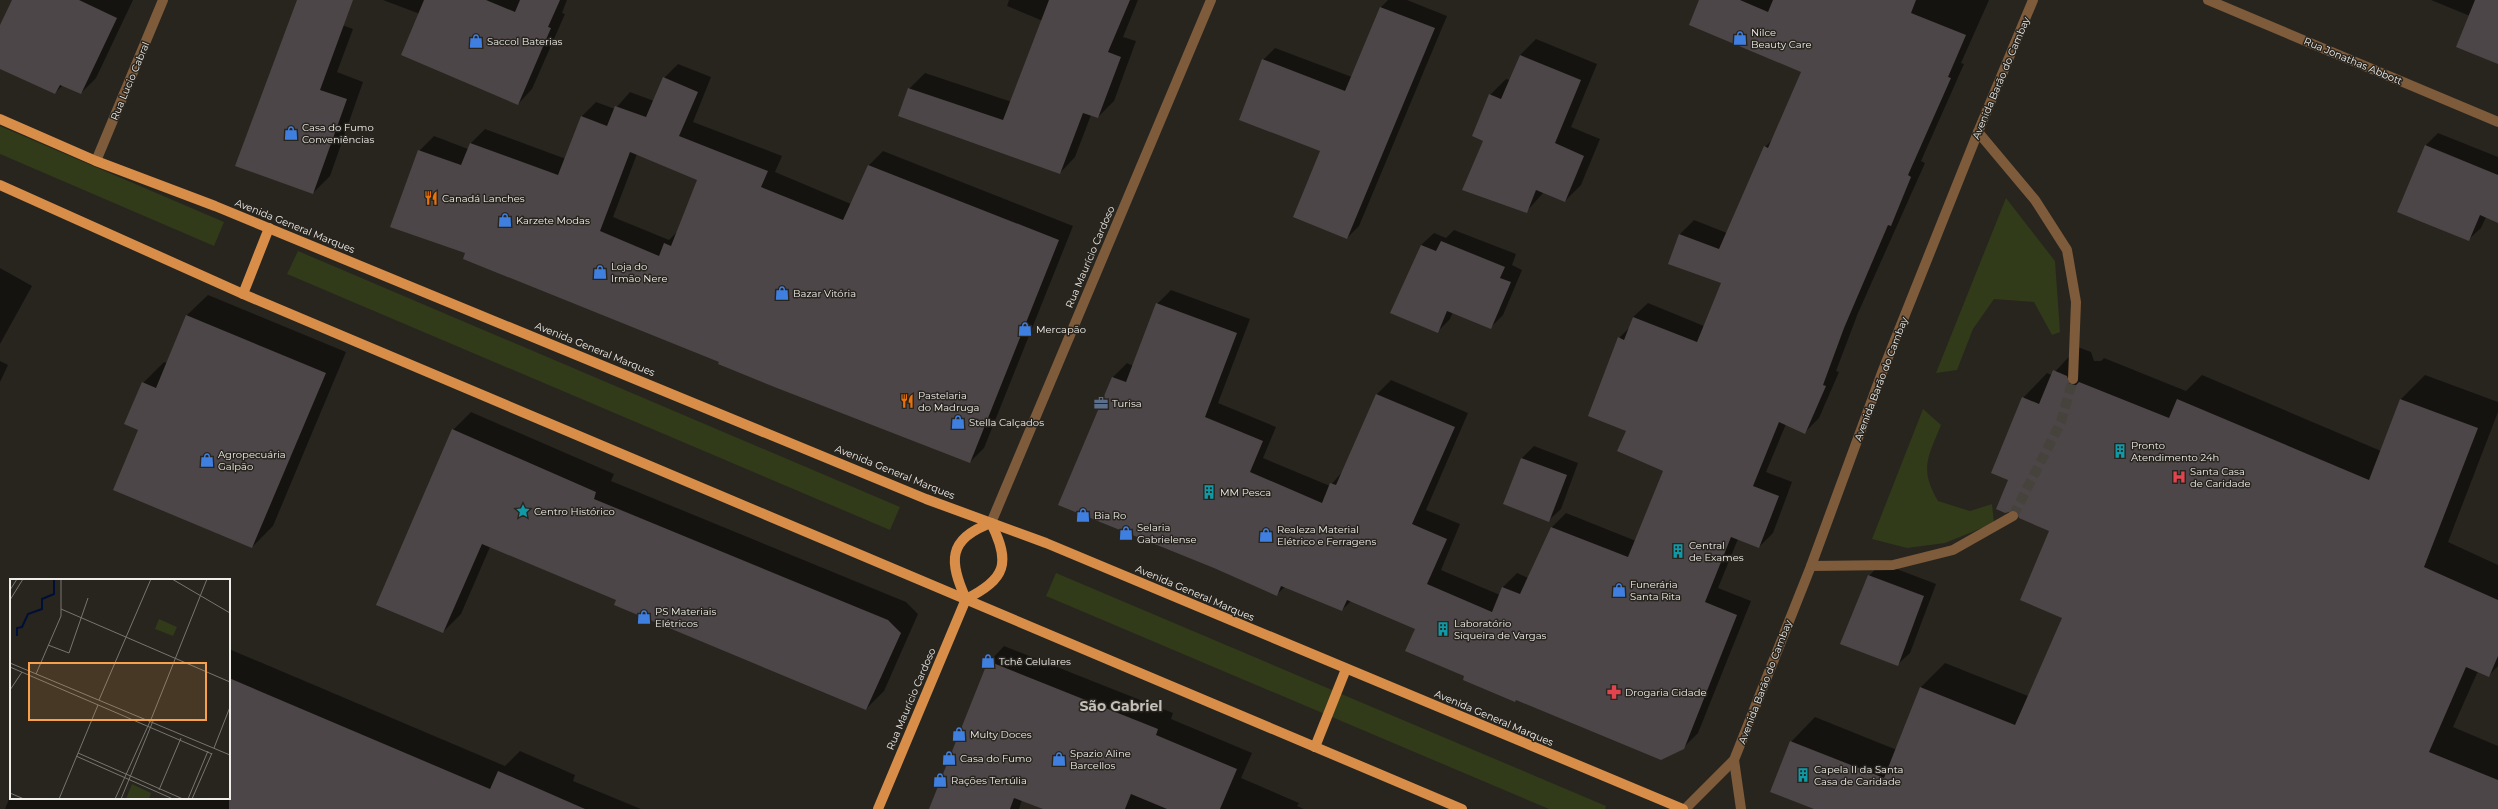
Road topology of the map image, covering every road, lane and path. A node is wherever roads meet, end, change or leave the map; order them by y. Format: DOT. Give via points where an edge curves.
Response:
graph roads {
  1 [pos="163,0"];
  2 [pos="1211,0"];
  3 [pos="2034,0"];
  4 [pos="2208,0"];
  5 [pos="0,118"];
  6 [pos="2498,122"];
  7 [pos="1978,132"];
  8 [pos="96,161"];
  9 [pos="0,185"];
  10 [pos="269,228"];
  11 [pos="243,294"];
  12 [pos="2073,379"];
  13 [pos="2013,516"];
  14 [pos="991,523"];
  15 [pos="1811,566"];
  16 [pos="966,599"];
  17 [pos="1346,669"];
  18 [pos="1315,747"];
  19 [pos="1734,760"];
  20 [pos="878,809"];
  21 [pos="1462,809"];
  22 [pos="1684,809"];
  23 [pos="1741,809"];
  1 -- 8 [label="street, Rua Lucio Cabral"];
  2 -- 14 [label="street, Rua Maurício Cardoso"];
  3 -- 7 [label="street, Avenida Barão do Cambay"];
  4 -- 6 [label="street, Rua Jonathas Abbott"];
  5 -- 8 [label="main road, Avenida General Marques"];
  7 -- 12 [label="street" via="2035,200 2067,250 2076,302"];
  7 -- 15 [label="street, Avenida Barão do Cambay" via="1883,370"];
  8 -- 10 [label="main road, Avenida General Marques"];
  9 -- 11 [label="main road"];
  10 -- 11 [label="main road"];
  10 -- 14 [label="main road, Avenida General Marques" via="926,499"];
  11 -- 16 [label="main road"];
  13 -- 15 [label="street" via="1953,550 1894,565"];
  14 -- 16 [label="main road" via="1001,543 1004,559 997,578 985,589"];
  14 -- 16 [label="main road" via="978,528 963,539 954,556 955,576"];
  14 -- 17 [label="main road, Avenida General Marques" via="1046,543"];
  15 -- 19 [label="street, Avenida Barão do Cambay"];
  16 -- 18 [label="main road"];
  16 -- 20 [label="main road, Rua Maurício Cardoso"];
  17 -- 18 [label="main road"];
  17 -- 22 [label="main road, Avenida General Marques"];
  18 -- 21 [label="main road"];
  19 -- 22 [label="street, Avenida Barão do Cambay"];
  19 -- 23 [label="street, Avenida Barão do Cambay"];
}
